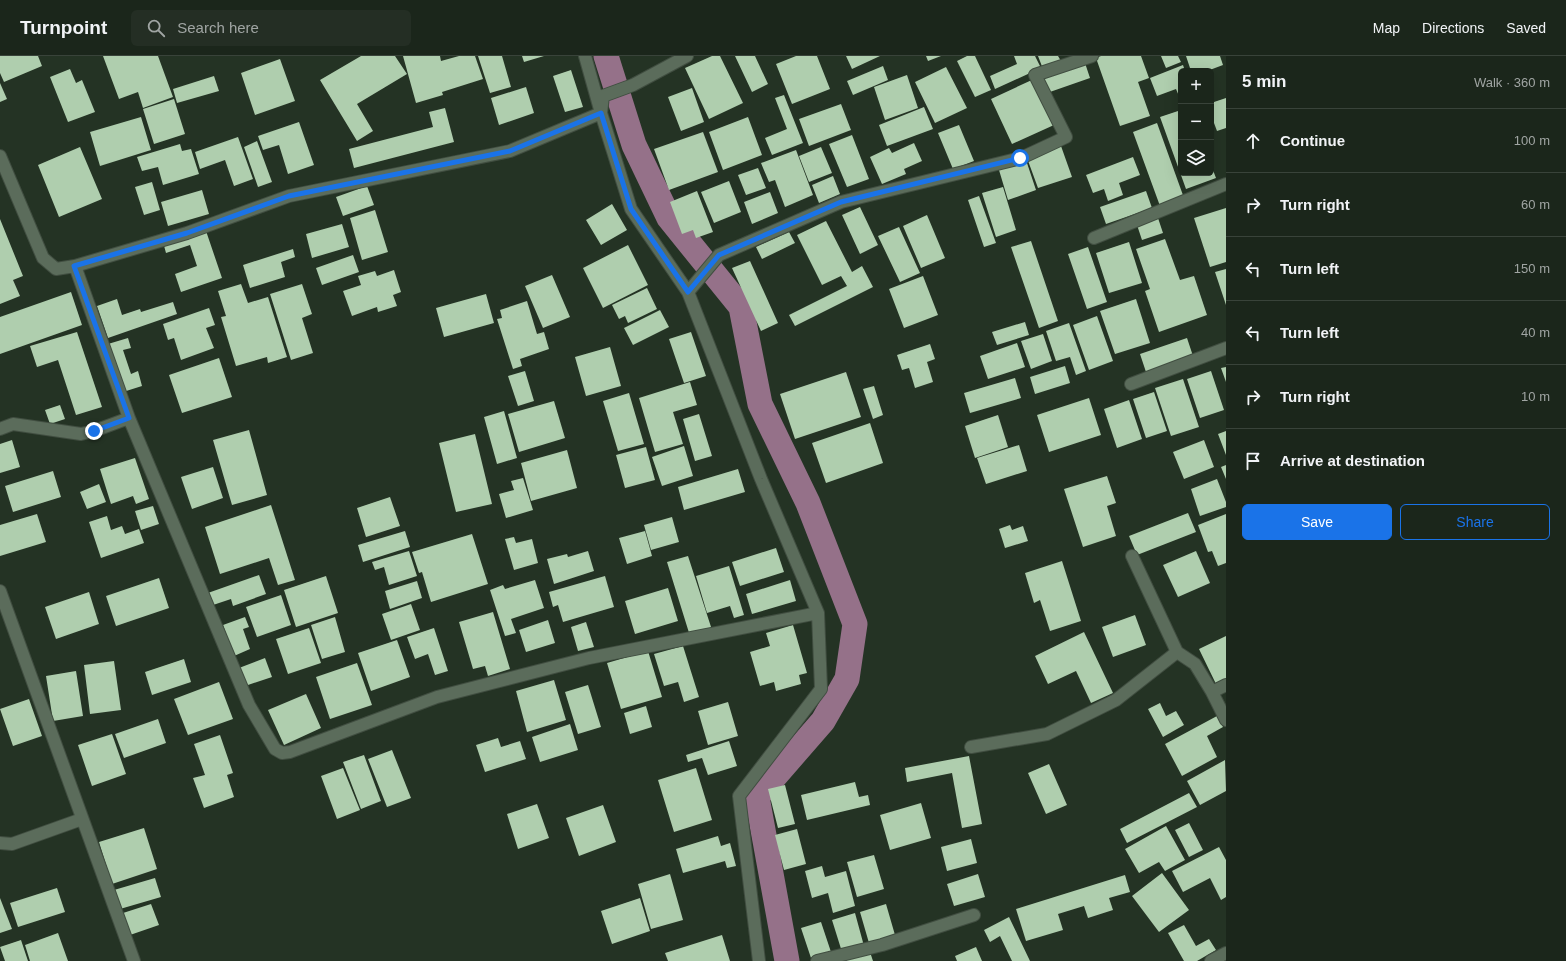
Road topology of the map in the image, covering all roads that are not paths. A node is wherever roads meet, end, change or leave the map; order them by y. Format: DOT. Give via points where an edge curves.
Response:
graph roads {
  1 [pos="585,56"];
  2 [pos="687,56"];
  3 [pos="1092,56"];
  4 [pos="601,113"];
  5 [pos="0,156"];
  6 [pos="1226,184"];
  7 [pos="1094,238"];
  8 [pos="74,266"];
  9 [pos="688,292"];
  10 [pos="1226,348"];
  11 [pos="1131,384"];
  12 [pos="129,418"];
  13 [pos="0,429"];
  14 [pos="1132,556"];
  15 [pos="0,591"];
  16 [pos="818,613"];
  17 [pos="1177,652"];
  18 [pos="1226,685"];
  19 [pos="1212,692"];
  20 [pos="1226,720"];
  21 [pos="971,747"];
  22 [pos="82,819"];
  23 [pos="0,843"];
  24 [pos="974,915"];
  25 [pos="1226,953"];
  26 [pos="134,961"];
  27 [pos="759,961"];
  28 [pos="817,961"];
  29 [pos="1211,961"];
  1 -- 4 [label="street"];
  2 -- 4 [label="street" via="633,85 603,96"];
  3 -- 9 [label="street" via="1036,75 1066,138 1020,158 841,202 719,255"];
  4 -- 8 [label="street" via="510,151 289,196 187,233"];
  4 -- 9 [label="street" via="631,209"];
  5 -- 8 [label="street" via="43,258 56,270"];
  6 -- 7 [label="street"];
  8 -- 12 [label="street"];
  9 -- 16 [label="street"];
  10 -- 11 [label="street"];
  12 -- 13 [label="street" via="81,434 12,424"];
  12 -- 16 [label="street" via="248,705 275,748 282,753 445,695 589,658"];
  14 -- 17 [label="street"];
  15 -- 22 [label="street"];
  16 -- 27 [label="street" via="821,689 739,796"];
  17 -- 19 [label="street" via="1195,664"];
  17 -- 21 [label="street" via="1116,700 1047,734"];
  18 -- 19 [label="street"];
  19 -- 20 [label="street"];
  22 -- 23 [label="street" via="12,844"];
  22 -- 26 [label="street"];
  24 -- 28 [label="street" via="882,945"];
  25 -- 29 [label="street"];
}
